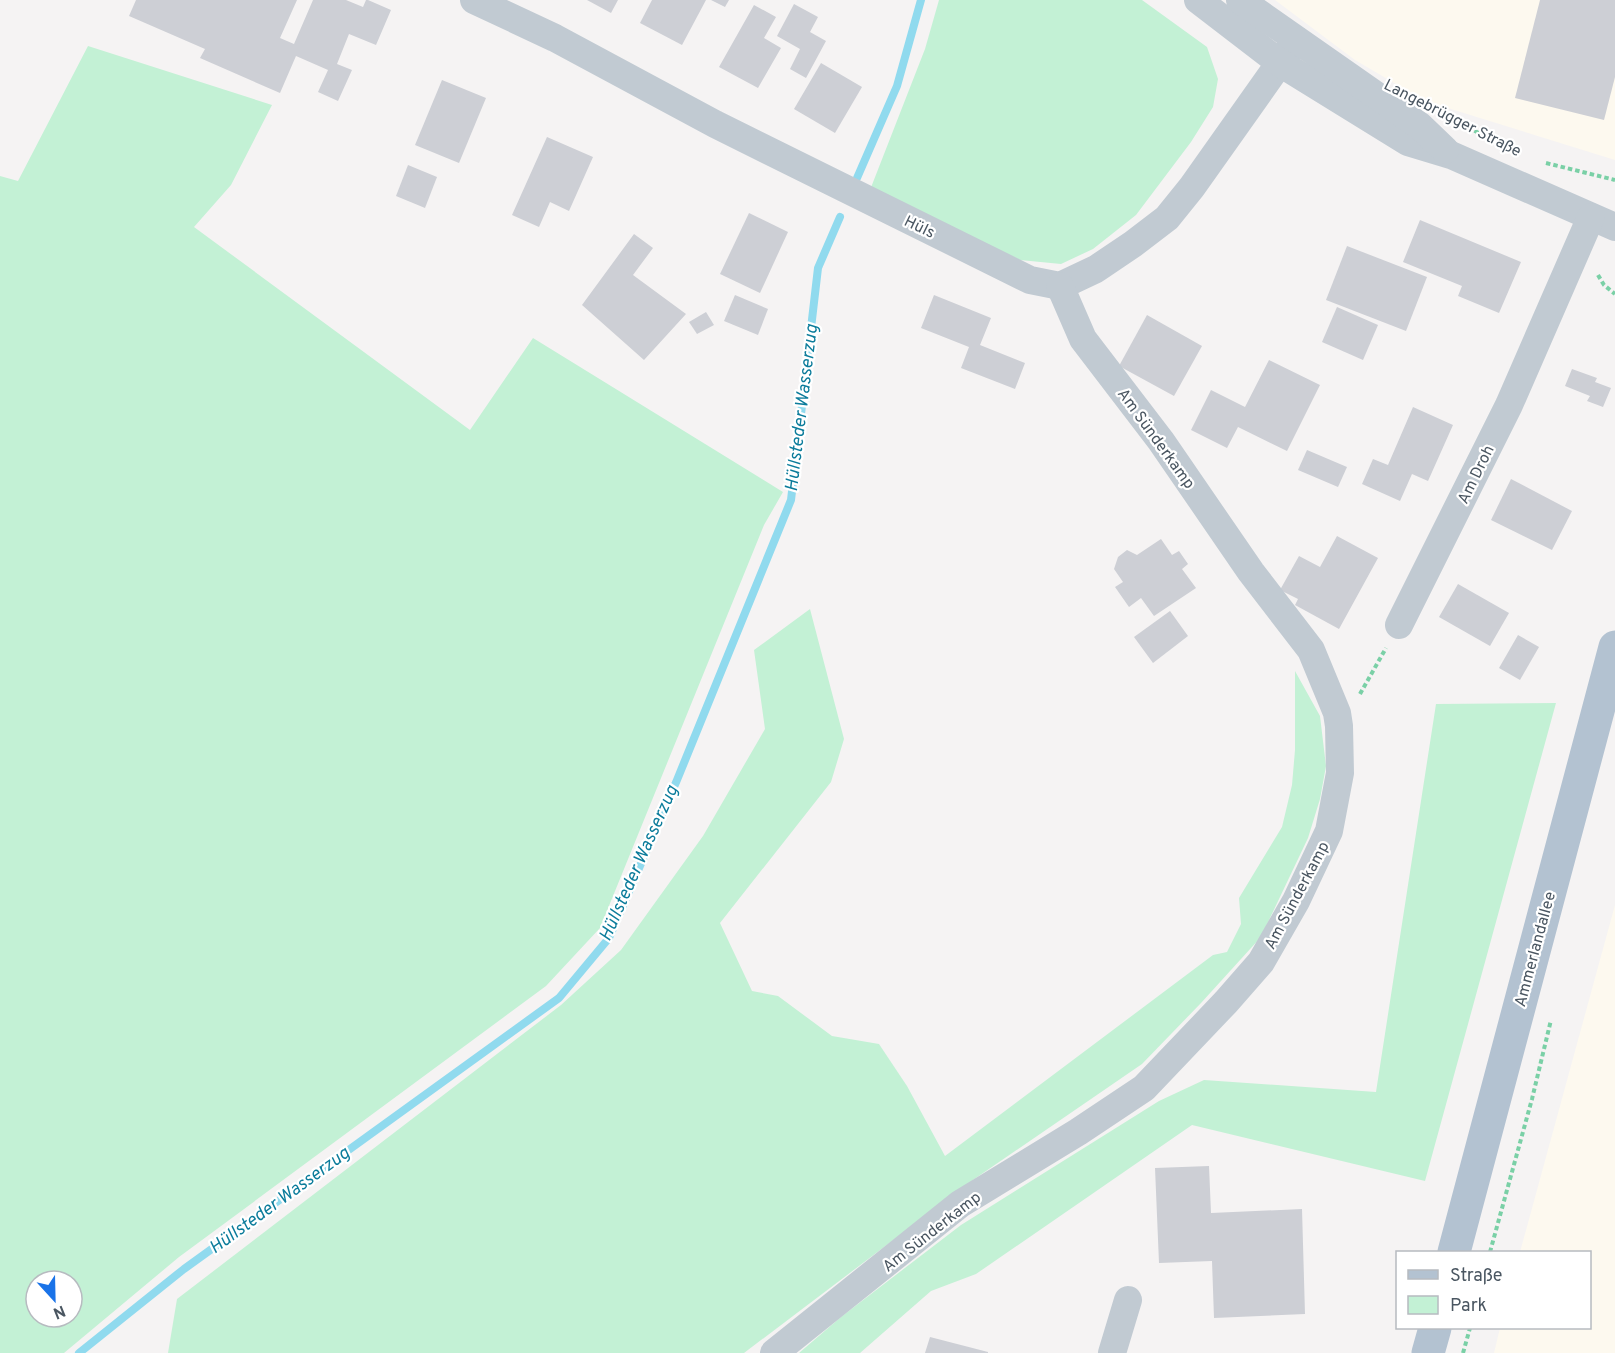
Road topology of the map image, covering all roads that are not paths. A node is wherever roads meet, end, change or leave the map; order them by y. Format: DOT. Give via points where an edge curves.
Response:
graph roads {
  1 [pos="474,0"];
  2 [pos="1198,0"];
  3 [pos="1240,0"];
  4 [pos="1288,51"];
  5 [pos="1603,222"];
  6 [pos="1060,286"];
  7 [pos="1399,625"];
  8 [pos="1615,647"];
  9 [pos="1454,1251"];
  10 [pos="1128,1300"];
  11 [pos="1435,1329"];
  12 [pos="774,1353"];
  13 [pos="1112,1353"];
  14 [pos="1428,1353"];
  1 -- 6 [label="street, Hüls" via="1030,280"];
  2 -- 4 [label="street, Langebrügger Straße"];
  3 -- 4 [label="street, Langebrügger Straße"];
  4 -- 5 [label="street, Langebrügger Straße" via="1420,126 1451,155"];
  4 -- 6 [label="street" via="1167,219 1096,268"];
  5 -- 7 [label="street, Am Droh"];
  6 -- 12 [label="street, Am Sünderkamp" via="1083,339 1311,650 1337,713 1340,773 1329,831 1261,962 1144,1088 960,1204"];
  8 -- 9 [label="main road, Ammerlandallee"];
  10 -- 13 [label="street"];
  11 -- 14 [label="main road"];
}
